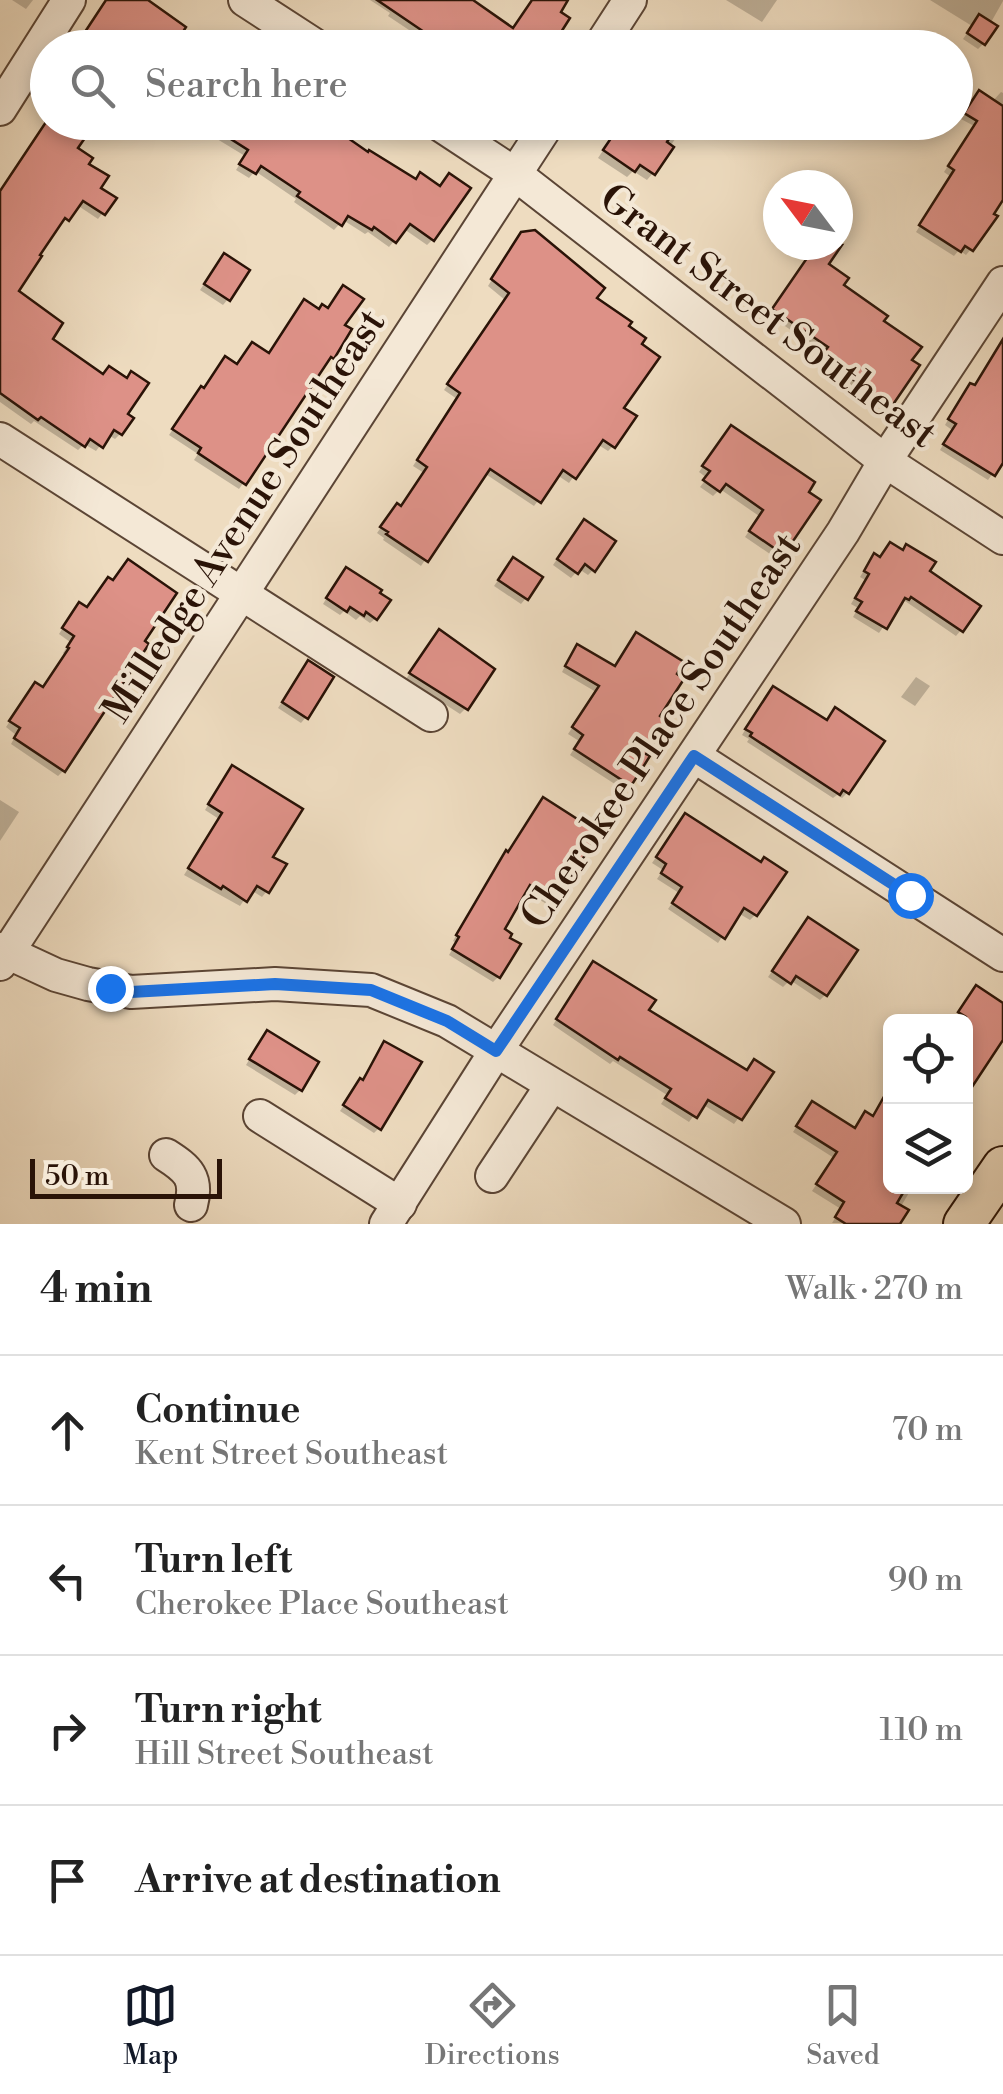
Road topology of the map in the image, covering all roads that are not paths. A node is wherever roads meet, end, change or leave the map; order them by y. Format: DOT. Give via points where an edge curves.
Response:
graph roads {
  1 [pos="70,0"];
  2 [pos="245,0"];
  3 [pos="630,0"];
  4 [pos="51,30"];
  5 [pos="291,30"];
  6 [pos="610,30"];
  7 [pos="30,62"];
  8 [pos="0,108"];
  9 [pos="464,140"];
  10 [pos="538,140"];
  11 [pos="516,174"];
  12 [pos="1003,283"];
  13 [pos="0,440"];
  14 [pos="885,460"];
  15 [pos="1003,538"];
  16 [pos="242,595"];
  17 [pos="432,715"];
  18 [pos="694,756"];
  19 [pos="1003,955"];
  20 [pos="2,956"];
  21 [pos="496,1051"];
  22 [pos="552,1084"];
  23 [pos="260,1116"];
  24 [pos="166,1156"];
  25 [pos="1003,1167"];
  26 [pos="492,1176"];
  27 [pos="190,1205"];
  28 [pos="737,1212"];
  29 [pos="393,1214"];
  30 [pos="784,1224"];
  31 [pos="964,1224"];
  1 -- 4 [label="street"];
  2 -- 5 [label="street"];
  3 -- 6 [label="street"];
  7 -- 8 [label="street"];
  9 -- 11 [label="street, Grant Street Southeast"];
  10 -- 11 [label="street, Milledge Avenue Southeast"];
  11 -- 14 [label="street, Grant Street Southeast"];
  11 -- 16 [label="street, Milledge Avenue Southeast"];
  12 -- 14 [label="street, Cherokee Place Southeast"];
  13 -- 16 [label="street"];
  14 -- 15 [label="street, Grant Street Southeast"];
  14 -- 18 [label="street, Cherokee Place Southeast"];
  16 -- 17 [label="street"];
  16 -- 20 [label="street, Milledge Avenue Southeast"];
  18 -- 19 [label="street"];
  18 -- 21 [label="street, Cherokee Place Southeast"];
  20 -- 21 [label="street" via="131,992 275,984 371,990 447,1021"];
  21 -- 22 [label="street"];
  21 -- 29 [label="street, Cherokee Place Southeast"];
  22 -- 26 [label="street"];
  22 -- 28 [label="street"];
  23 -- 29 [label="street"];
  24 -- 27 [label="street" via="192,1178"];
  25 -- 31 [label="main road"];
  28 -- 30 [label="street"];
}
